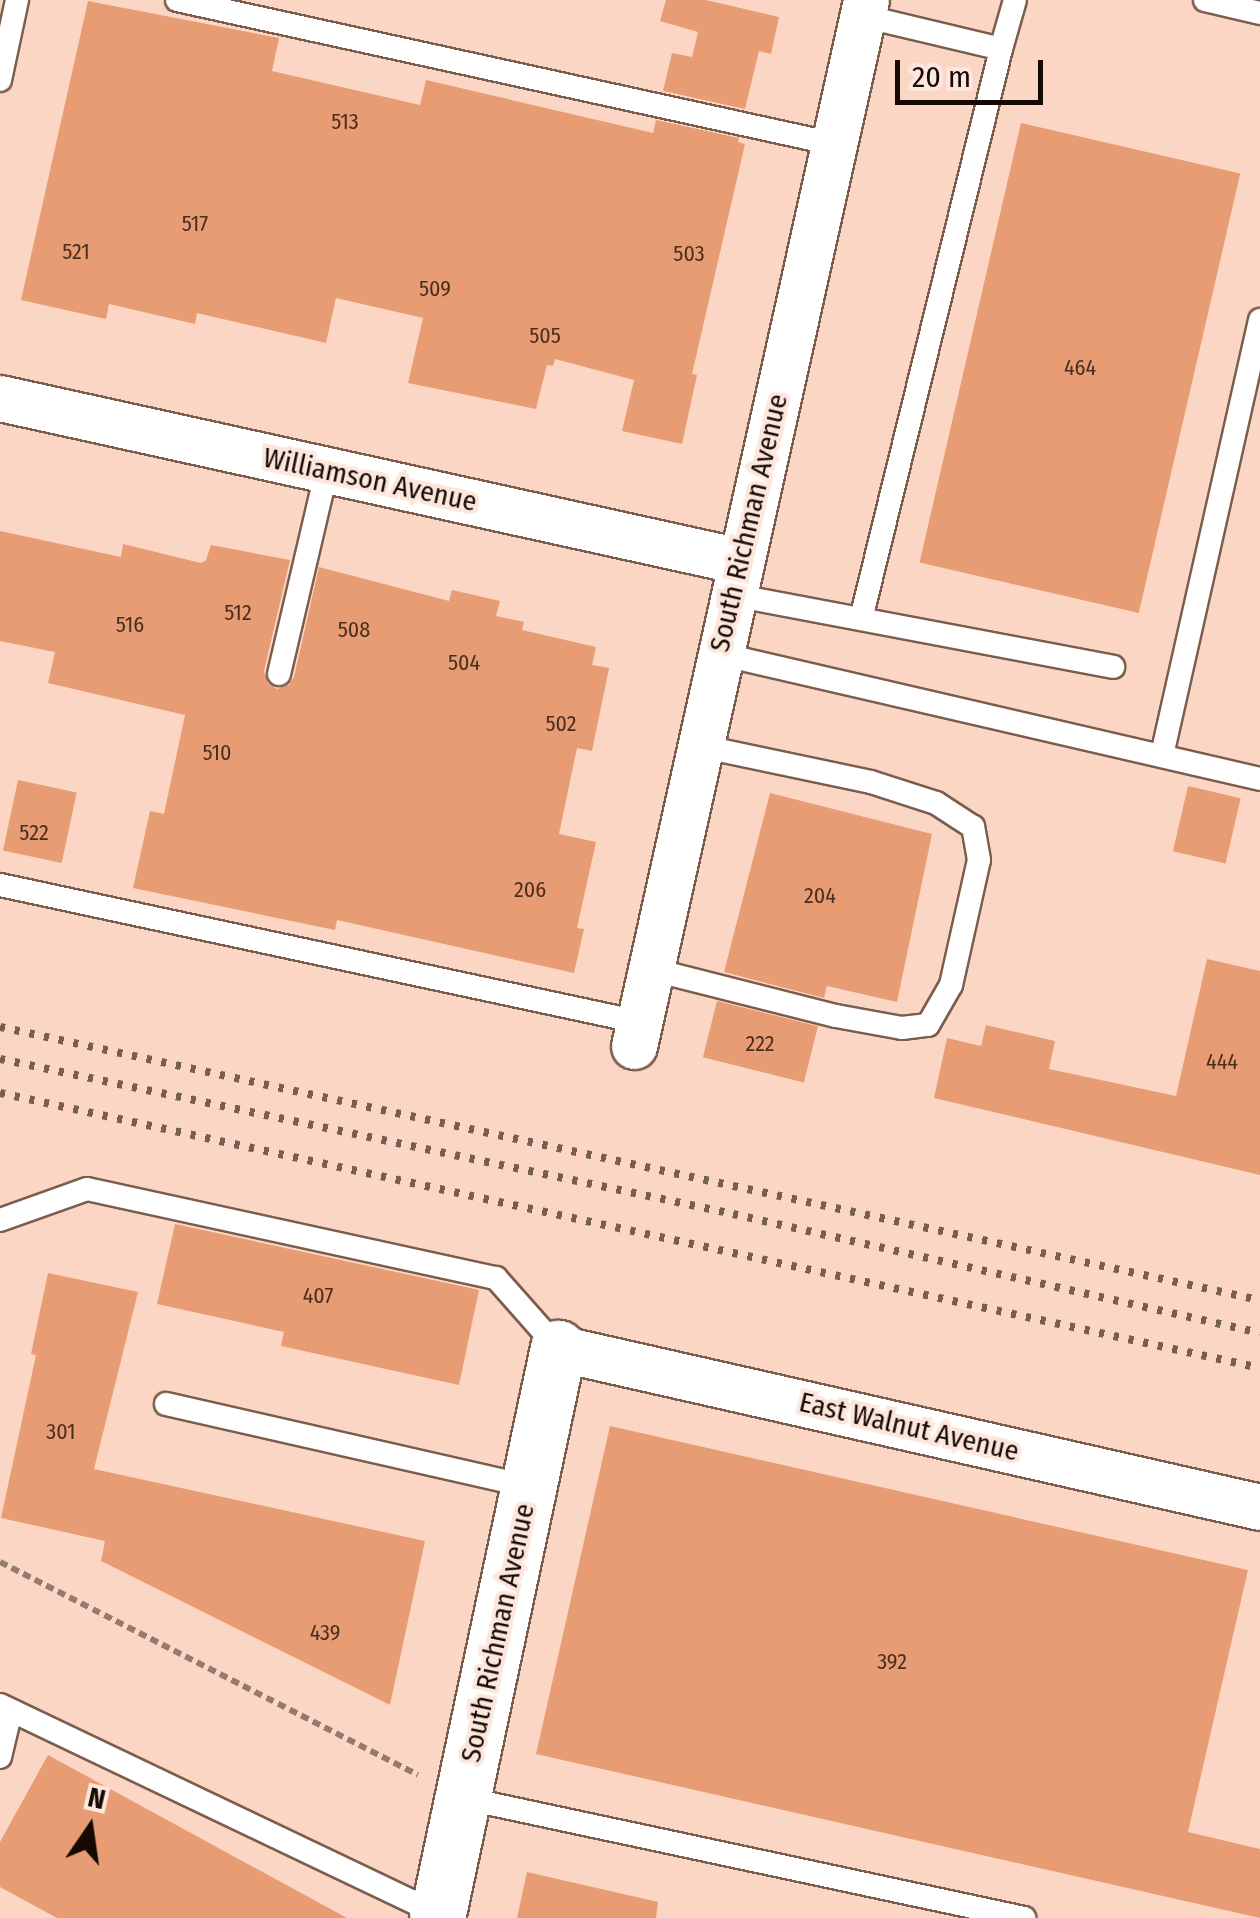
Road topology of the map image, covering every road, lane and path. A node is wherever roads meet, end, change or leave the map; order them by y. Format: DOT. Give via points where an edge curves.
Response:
graph roads {
  1 [pos="17,0"];
  2 [pos="176,0"];
  3 [pos="1014,0"];
  4 [pos="1206,0"];
  5 [pos="865,8"];
  6 [pos="1260,13"];
  7 [pos="1001,49"];
  8 [pos="0,80"];
  9 [pos="834,144"];
  10 [pos="1260,320"];
  11 [pos="0,398"];
  12 [pos="327,470"];
  13 [pos="737,578"];
  14 [pos="862,618"];
  15 [pos="720,654"];
  16 [pos="1113,668"];
  17 [pos="279,674"];
  18 [pos="700,746"];
  19 [pos="1162,755"];
  20 [pos="1260,779"];
  21 [pos="0,884"];
  22 [pos="650,969"];
  23 [pos="637,1034"];
  24 [pos="0,1220"];
  25 [pos="558,1348"];
  26 [pos="166,1404"];
  27 [pos="529,1486"];
  28 [pos="1260,1507"];
  29 [pos="5,1708"];
  30 [pos="0,1757"];
  31 [pos="463,1798"];
  32 [pos="438,1916"];
  33 [pos="1024,1918"];
  1 -- 8 [label="lane"];
  2 -- 9 [label="lane"];
  3 -- 7 [label="lane"];
  4 -- 6 [label="lane"];
  5 -- 7 [label="lane"];
  5 -- 9 [label="street, South Richman Avenue"];
  7 -- 14 [label="lane"];
  9 -- 13 [label="street, South Richman Avenue"];
  10 -- 19 [label="lane"];
  11 -- 12 [label="street, Williamson Avenue"];
  12 -- 13 [label="street, Williamson Avenue"];
  12 -- 17 [label="lane"];
  13 -- 14 [label="lane"];
  13 -- 15 [label="street, South Richman Avenue"];
  14 -- 16 [label="lane"];
  15 -- 18 [label="street, South Richman Avenue"];
  15 -- 19 [label="lane"];
  18 -- 22 [label="street, South Richman Avenue"];
  18 -- 22 [label="lane" via="871,782 936,802 974,827 979,860 951,985 928,1024 902,1028"];
  19 -- 20 [label="lane"];
  21 -- 23 [label="lane"];
  22 -- 23 [label="street, South Richman Avenue"];
  24 -- 25 [label="lane" via="87,1189 496,1278"];
  25 -- 27 [label="street, South Richman Avenue"];
  25 -- 28 [label="street, East Walnut Avenue"];
  26 -- 27 [label="lane"];
  27 -- 31 [label="street, South Richman Avenue"];
  29 -- 30 [label="lane"];
  29 -- 32 [label="lane"];
  31 -- 32 [label="street, South Richman Avenue"];
  31 -- 33 [label="lane"];
}
